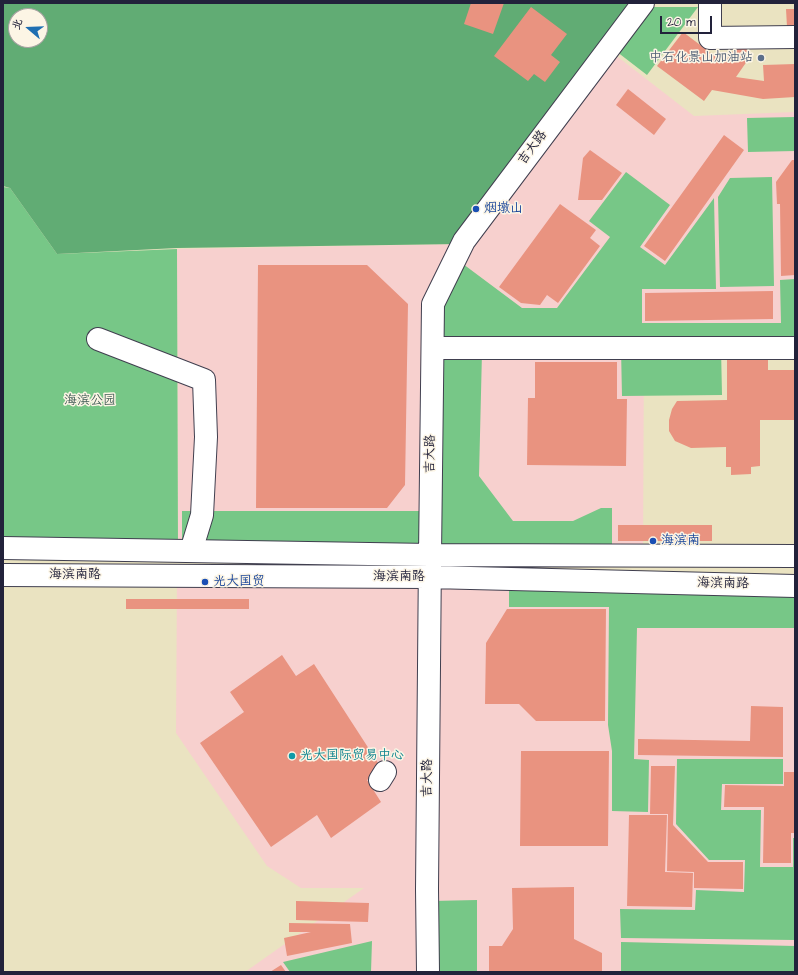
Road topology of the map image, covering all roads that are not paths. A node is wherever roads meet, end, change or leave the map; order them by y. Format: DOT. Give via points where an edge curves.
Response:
graph roads {
  1 [pos="643,3"];
  2 [pos="653,3"];
  3 [pos="710,3"];
  4 [pos="795,36"];
  5 [pos="98,339"];
  6 [pos="433,348"];
  7 [pos="795,348"];
  8 [pos="3,548"];
  9 [pos="191,552"];
  10 [pos="430,555"];
  11 [pos="795,556"];
  12 [pos="3,575"];
  13 [pos="430,577"];
  14 [pos="795,586"];
  15 [pos="428,972"];
  1 -- 2 [label="main road"];
  1 -- 6 [label="main road, 吉大路" via="464,241 433,304"];
  3 -- 4 [label="main road" via="710,38"];
  5 -- 9 [label="main road" via="204,380 206,437 202,515"];
  6 -- 7 [label="main road"];
  6 -- 10 [label="main road, 吉大路"];
  8 -- 9 [label="main road, 海滨南路"];
  9 -- 10 [label="main road, 海滨南路"];
  10 -- 11 [label="main road, 海滨南路"];
  10 -- 13 [label="main road, 吉大路"];
  12 -- 13 [label="main road, 海滨南路"];
  13 -- 14 [label="main road, 海滨南路"];
  13 -- 15 [label="main road, 吉大路"];
}
